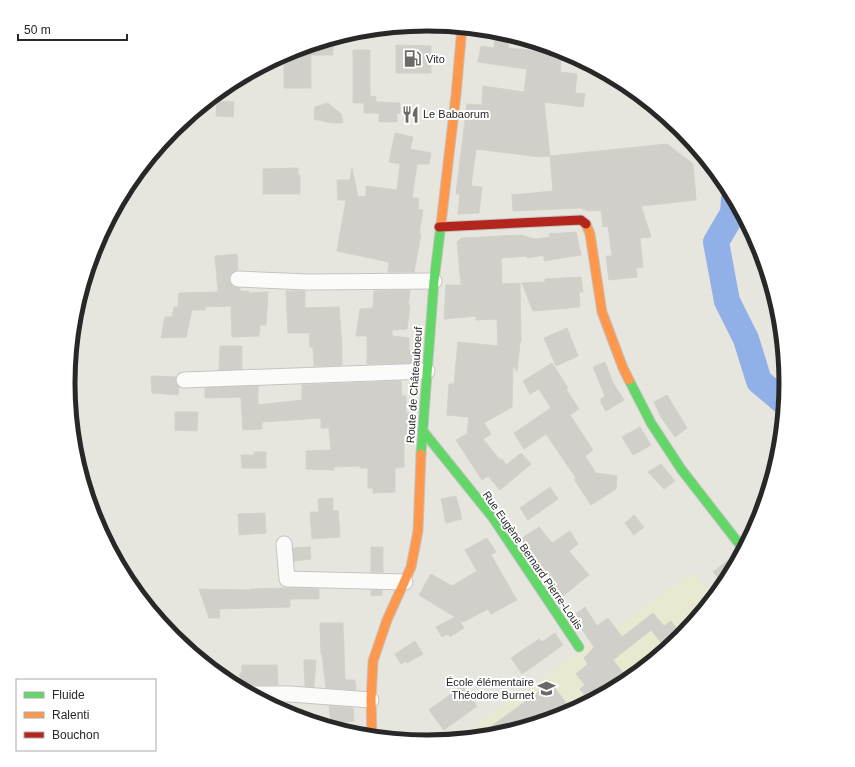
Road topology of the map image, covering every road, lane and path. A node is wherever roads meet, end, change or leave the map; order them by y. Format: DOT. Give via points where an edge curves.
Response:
graph roads {
  1 [pos="461,33"];
  2 [pos="439,227"];
  3 [pos="238,279"];
  4 [pos="434,281"];
  5 [pos="427,371"];
  6 [pos="184,380"];
  7 [pos="424,431"];
  8 [pos="284,544"];
  9 [pos="741,546"];
  10 [pos="405,582"];
  11 [pos="579,647"];
  12 [pos="261,694"];
  13 [pos="371,700"];
  14 [pos="372,731"];
  1 -- 2 [label="street, Route de Châteauboeuf"];
  2 -- 4 [label="street, Route de Châteauboeuf"];
  2 -- 9 [label="street" via="581,220 585,223 588,228 602,312 623,368 651,423 681,469"];
  3 -- 4 [label="street" via="308,282"];
  4 -- 5 [label="street, Route de Châteauboeuf"];
  5 -- 6 [label="street"];
  5 -- 7 [label="street, Route de Châteauboeuf"];
  7 -- 10 [label="street, Route de Châteauboeuf" via="420,464 418,531 411,567"];
  7 -- 11 [label="street, Rue Eugène Bernard Pierre-Louis" via="493,518"];
  8 -- 10 [label="street" via="287,579"];
  10 -- 13 [label="street, Route de Châteauboeuf" via="387,620 373,661"];
  12 -- 13 [label="street"];
  13 -- 14 [label="street, Route de Châteauboeuf"];
}
